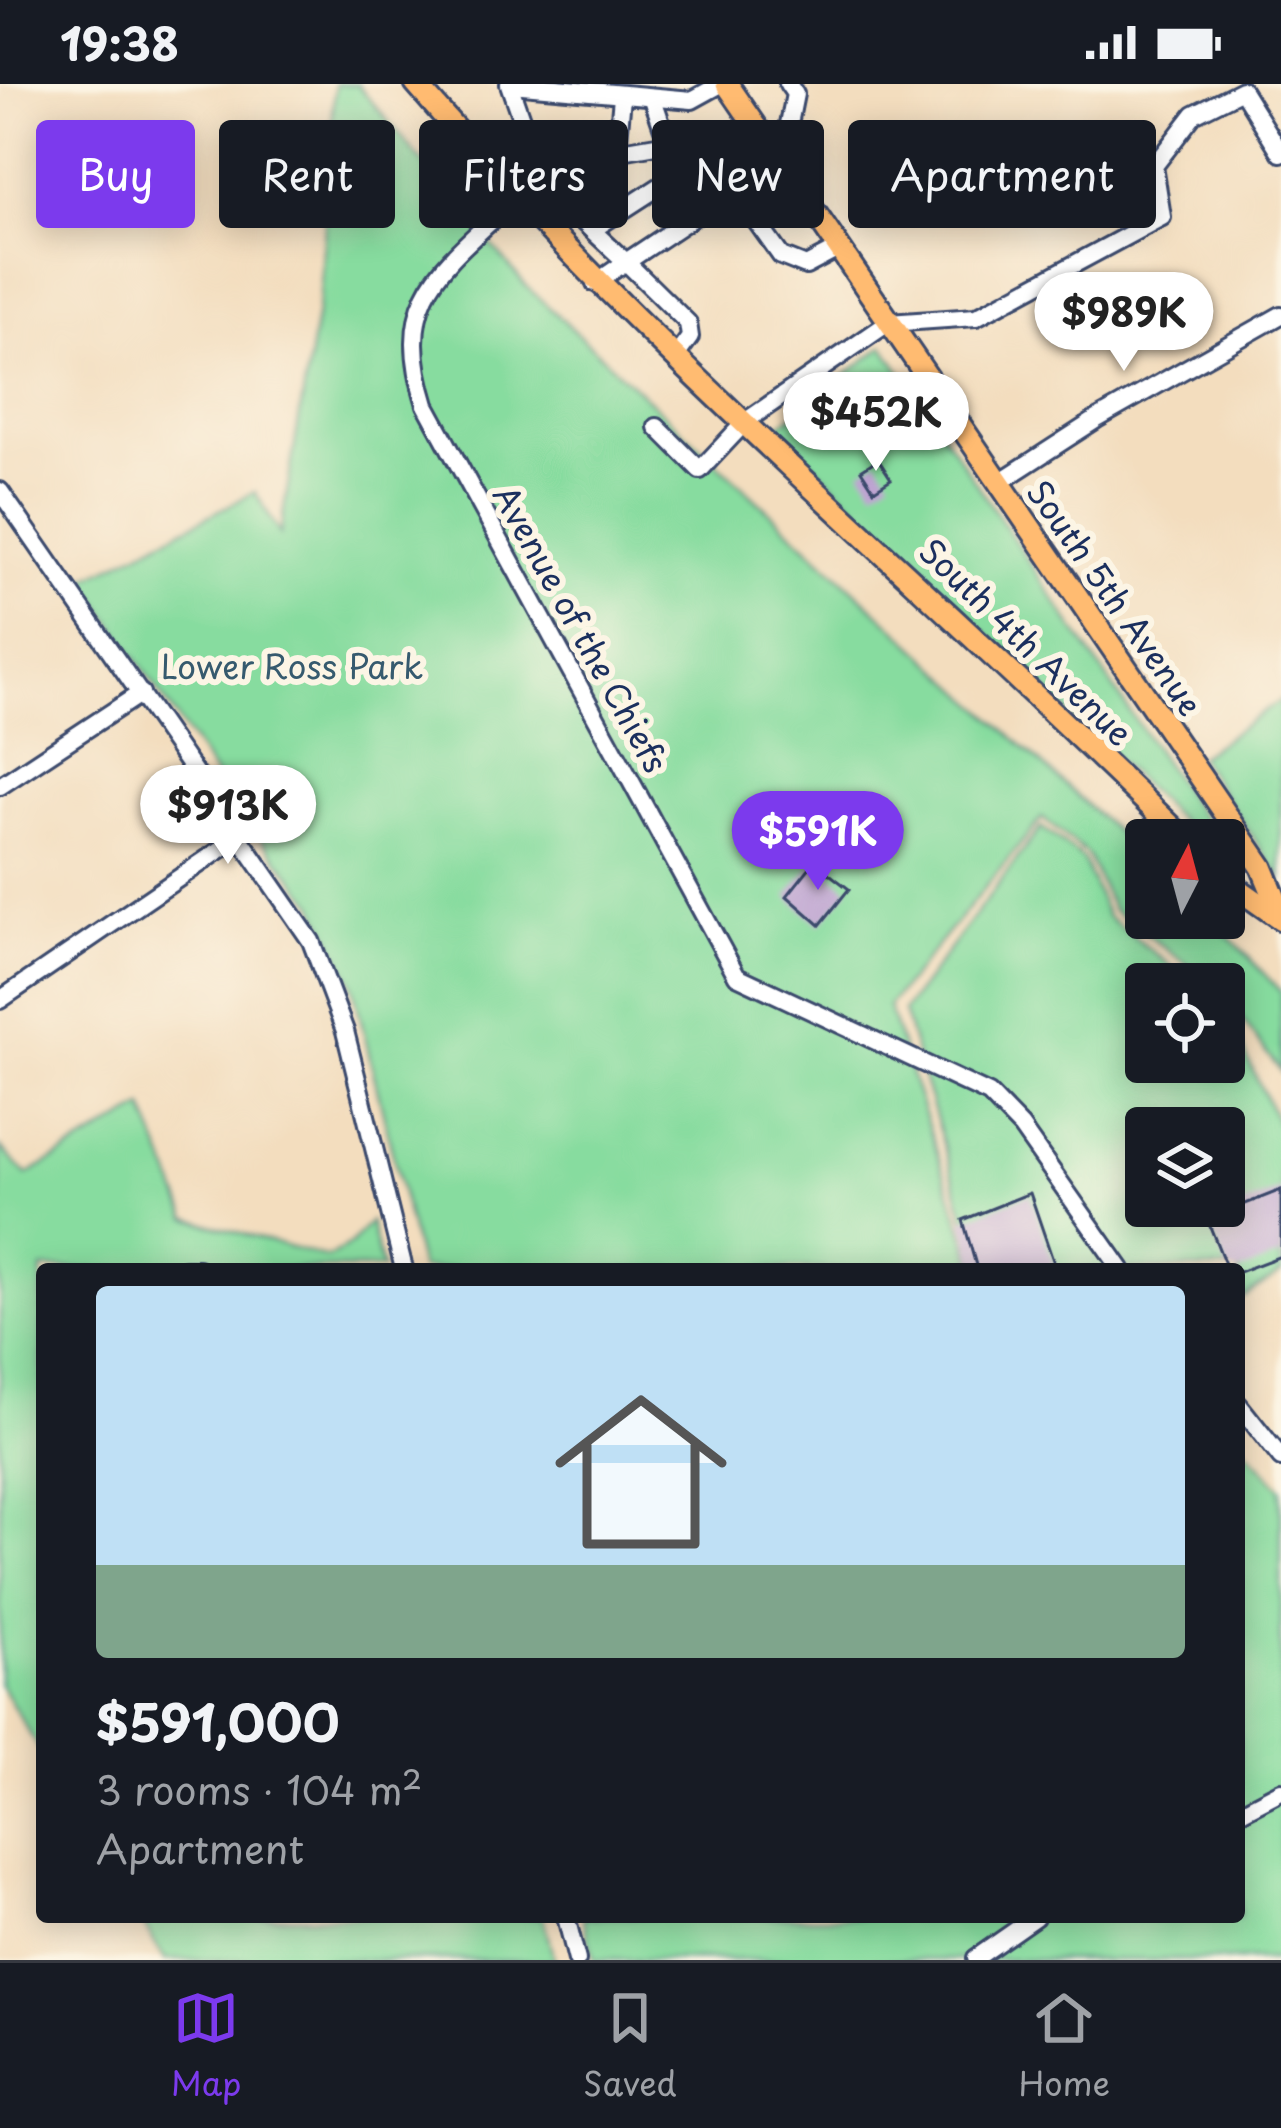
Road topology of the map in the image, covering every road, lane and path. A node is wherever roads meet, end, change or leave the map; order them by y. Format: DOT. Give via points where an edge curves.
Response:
graph roads {
  1 [pos="416,84"];
  2 [pos="510,84"];
  3 [pos="724,84"];
  4 [pos="788,84"];
  5 [pos="622,96"];
  6 [pos="653,99"];
  7 [pos="454,120"];
  8 [pos="522,120"];
  9 [pos="620,120"];
  10 [pos="660,120"];
  11 [pos="751,120"];
  12 [pos="790,120"];
  13 [pos="1281,153"];
  14 [pos="652,191"];
  15 [pos="487,228"];
  16 [pos="543,228"];
  17 [pos="677,228"];
  18 [pos="762,228"];
  19 [pos="824,228"];
  20 [pos="592,230"];
  21 [pos="838,249"];
  22 [pos="626,262"];
  23 [pos="596,283"];
  24 [pos="1281,315"];
  25 [pos="888,323"];
  26 [pos="676,356"];
  27 [pos="746,421"];
  28 [pos="657,427"];
  29 [pos="998,483"];
  30 [pos="0,490"];
  31 [pos="141,693"];
  32 [pos="0,786"];
  33 [pos="1163,819"];
  34 [pos="239,837"];
  35 [pos="1245,893"];
  36 [pos="1281,916"];
  37 [pos="0,1000"];
  38 [pos="400,1263"];
  39 [pos="1117,1263"];
  40 [pos="1245,1413"];
  41 [pos="1281,1458"];
  42 [pos="1281,1791"];
  43 [pos="1245,1810"];
  44 [pos="568,1923"];
  45 [pos="1026,1923"];
  46 [pos="976,1958"];
  47 [pos="577,1960"];
  1 -- 7 [label="main road, South 4th Avenue"];
  2 -- 5 [label="street"];
  2 -- 8 [label="street"];
  3 -- 6 [label="street" via="692,100"];
  3 -- 11 [label="main road, South 5th Avenue"];
  4 -- 12 [label="street" via="795,94"];
  5 -- 6 [label="street"];
  5 -- 9 [label="street"];
  6 -- 10 [label="street"];
  13 -- 25 [label="street" via="1242,90 1194,114 1154,166 1162,217 976,317"];
  14 -- 20 [label="street"];
  15 -- 39 [label="street, Avenue of the Chiefs" via="429,288 411,335 426,405 737,976 989,1094"];
  16 -- 23 [label="main road, South 4th Avenue"];
  17 -- 22 [label="street"];
  18 -- 21 [label="street" via="782,256 806,266"];
  19 -- 21 [label="main road, South 5th Avenue"];
  20 -- 22 [label="street"];
  21 -- 25 [label="main road, South 5th Avenue"];
  22 -- 23 [label="street"];
  22 -- 26 [label="street" via="688,323 690,337"];
  23 -- 26 [label="main road, South 4th Avenue"];
  24 -- 29 [label="street"];
  25 -- 27 [label="street"];
  25 -- 29 [label="main road, South 5th Avenue"];
  26 -- 27 [label="main road, South 4th Avenue"];
  27 -- 28 [label="street" via="700,470"];
  27 -- 33 [label="main road, South 4th Avenue"];
  29 -- 36 [label="main road, South 5th Avenue" via="1262,867"];
  30 -- 31 [label="street"];
  31 -- 32 [label="street"];
  31 -- 34 [label="street"];
  34 -- 37 [label="street"];
  34 -- 38 [label="street" via="311,941 345,1031"];
  35 -- 36 [label="main road"];
  40 -- 41 [label="street"];
  42 -- 43 [label="street"];
  44 -- 47 [label="street"];
  45 -- 46 [label="street"];
}
